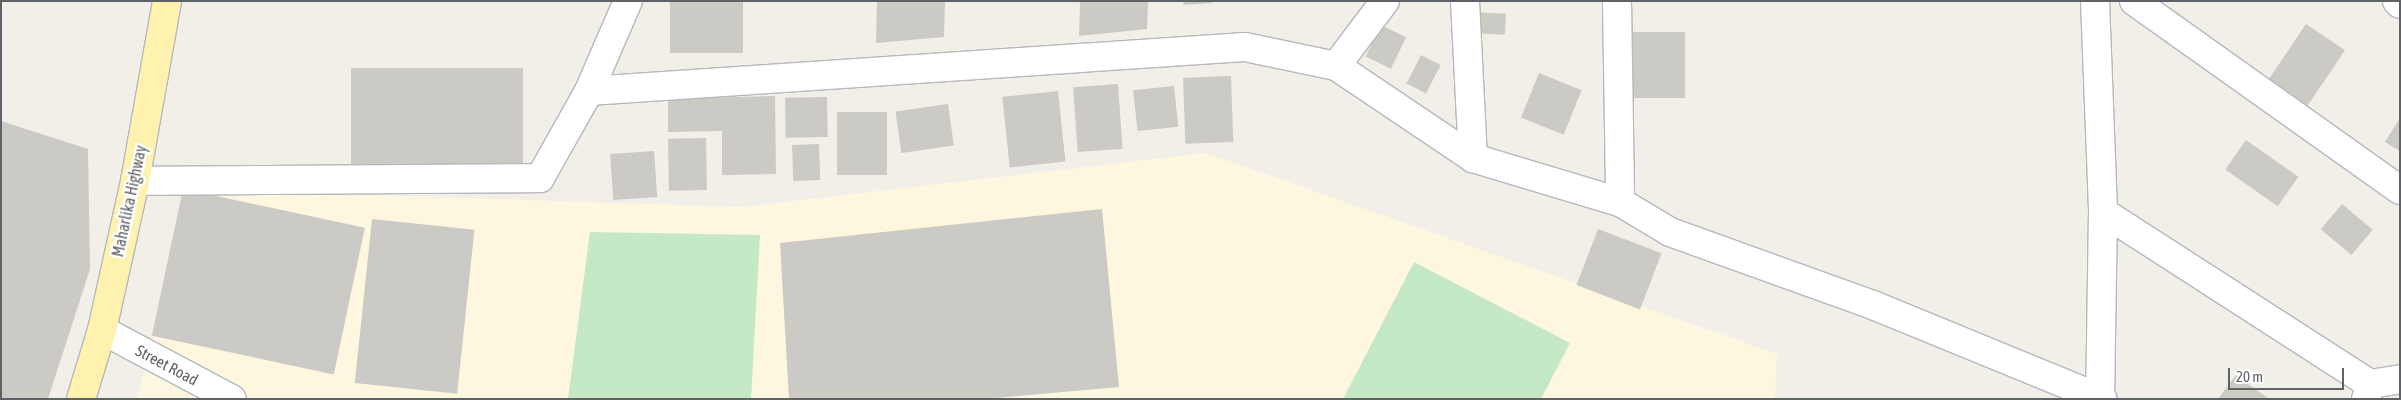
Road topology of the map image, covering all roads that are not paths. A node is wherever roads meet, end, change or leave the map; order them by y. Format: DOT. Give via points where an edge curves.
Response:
graph roads {
  1 [pos="167,1"];
  2 [pos="628,1"];
  3 [pos="1384,1"];
  4 [pos="1465,1"];
  5 [pos="1617,1"];
  6 [pos="2095,1"];
  7 [pos="2134,1"];
  8 [pos="2396,1"];
  9 [pos="2400,4"];
  10 [pos="1336,66"];
  11 [pos="590,91"];
  12 [pos="1473,158"];
  13 [pos="135,181"];
  14 [pos="2400,190"];
  15 [pos="1620,202"];
  16 [pos="2103,212"];
  17 [pos="102,330"];
  18 [pos="2400,378"];
  19 [pos="2368,392"];
  20 [pos="2100,398"];
  21 [pos="81,399"];
  22 [pos="232,399"];
  1 -- 13 [label="main road, Maharlika Highway"];
  2 -- 11 [label="street"];
  3 -- 10 [label="street"];
  4 -- 12 [label="street"];
  5 -- 15 [label="street"];
  6 -- 16 [label="street"];
  7 -- 14 [label="street"];
  8 -- 9 [label="street"];
  10 -- 11 [label="street" via="1245,47"];
  10 -- 12 [label="street"];
  11 -- 13 [label="street" via="540,178"];
  12 -- 15 [label="street"];
  13 -- 17 [label="main road, Maharlika Highway"];
  15 -- 20 [label="street" via="1670,232 1873,305"];
  16 -- 19 [label="street"];
  16 -- 20 [label="street"];
  17 -- 21 [label="main road, Maharlika Highway"];
  17 -- 22 [label="street, Street Road"];
  18 -- 19 [label="street"];
}
